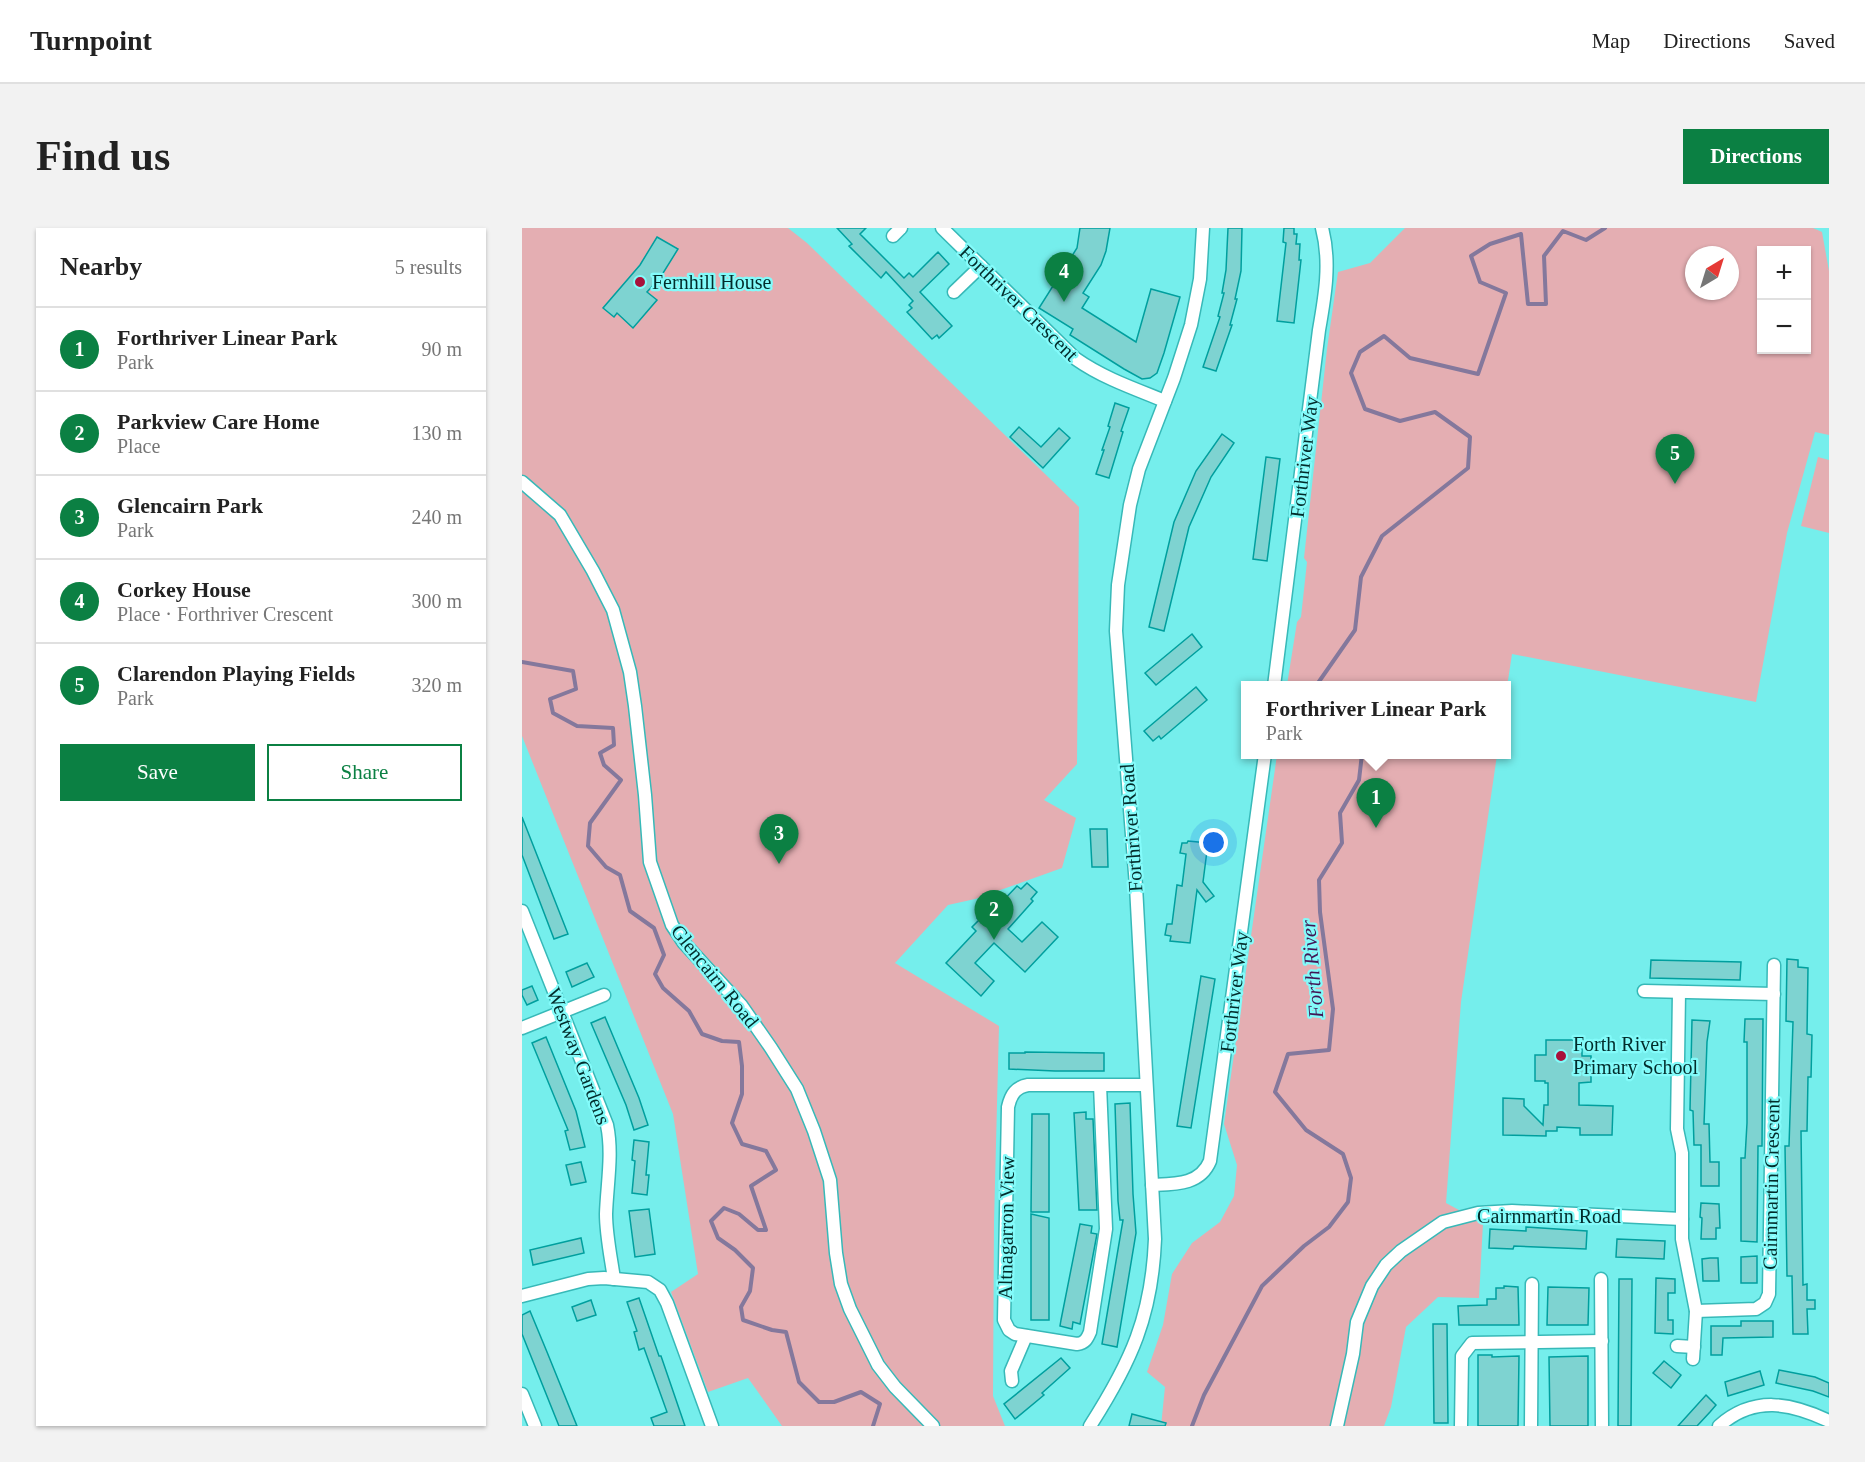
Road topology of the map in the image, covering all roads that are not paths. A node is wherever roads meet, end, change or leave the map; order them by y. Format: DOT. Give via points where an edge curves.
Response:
graph roads {
  1 [pos="942,228"];
  2 [pos="1203,228"];
  3 [pos="1322,228"];
  4 [pos="981,266"];
  5 [pos="954,292"];
  6 [pos="1166,401"];
  7 [pos="522,482"];
  8 [pos="1275,681"];
  9 [pos="1265,759"];
  10 [pos="522,910"];
  11 [pos="1774,965"];
  12 [pos="1644,992"];
  13 [pos="1679,992"];
  14 [pos="1774,994"];
  15 [pos="604,995"];
  16 [pos="562,1012"];
  17 [pos="522,1028"];
  18 [pos="1100,1085"];
  19 [pos="1146,1085"];
  20 [pos="1152,1185"];
  21 [pos="1682,1219"];
  22 [pos="614,1279"];
  23 [pos="1601,1279"];
  24 [pos="1532,1284"];
  25 [pos="522,1296"];
  26 [pos="1695,1311"];
  27 [pos="1026,1336"];
  28 [pos="1602,1341"];
  29 [pos="1531,1342"];
  30 [pos="1677,1346"];
  31 [pos="1012,1381"];
  32 [pos="522,1394"];
  33 [pos="1829,1421"];
  34 [pos="535,1426"];
  35 [pos="712,1426"];
  36 [pos="933,1426"];
  37 [pos="1090,1426"];
  38 [pos="1337,1426"];
  39 [pos="1461,1426"];
  40 [pos="1531,1426"];
  41 [pos="1602,1426"];
  42 [pos="1719,1426"];
  1 -- 4 [label="street, Forthriver Crescent"];
  2 -- 6 [label="street, Forthriver Road" via="1198,294"];
  3 -- 8 [label="street, Forthriver Way" via="1327,281"];
  4 -- 5 [label="street"];
  4 -- 6 [label="street, Forthriver Crescent" via="1076,359 1106,377"];
  6 -- 19 [label="street, Forthriver Road" via="1139,469 1130,505 1118,579 1116,631 1136,886"];
  7 -- 36 [label="street, Glencairn Road" via="560,515 613,610 634,695 650,862 672,925 741,1005 797,1089 830,1180 836,1253 850,1309 878,1365"];
  9 -- 20 [label="street, Forthriver Way" via="1210,1161 1195,1179"];
  10 -- 16 [label="street, Westway Gardens"];
  11 -- 14 [label="street, Cairnmartin Crescent"];
  12 -- 13 [label="street"];
  13 -- 14 [label="street"];
  13 -- 21 [label="street" via="1677,1129 1682,1153"];
  14 -- 26 [label="street, Cairnmartin Crescent" via="1769,1294 1756,1309"];
  15 -- 16 [label="street"];
  16 -- 17 [label="street"];
  16 -- 22 [label="street, Westway Gardens" via="610,1138 606,1217"];
  18 -- 19 [label="street"];
  18 -- 27 [label="street" via="1106,1229 1090,1332 1083,1343 1077,1344"];
  18 -- 27 [label="street, Altnagarron View" via="1028,1084 1012,1094 1008,1107 1005,1320 1009,1330"];
  19 -- 20 [label="street, Forthriver Road"];
  20 -- 37 [label="street, Forthriver Road" via="1154,1267 1147,1306 1127,1364"];
  21 -- 26 [label="street"];
  21 -- 38 [label="street, Cairnmartin Road" via="1512,1211 1478,1213 1443,1222 1393,1258 1372,1286 1357,1322"];
  22 -- 25 [label="street" via="588,1279"];
  22 -- 35 [label="street" via="648,1282 664,1296"];
  23 -- 28 [label="street"];
  24 -- 29 [label="street"];
  26 -- 30 [label="street" via="1694,1353"];
  27 -- 31 [label="street" via="1011,1371"];
  28 -- 29 [label="street"];
  28 -- 41 [label="street"];
  29 -- 39 [label="street" via="1472,1343 1462,1356"];
  29 -- 40 [label="street"];
  32 -- 34 [label="street"];
  33 -- 42 [label="street" via="1781,1404 1757,1406"];
}
